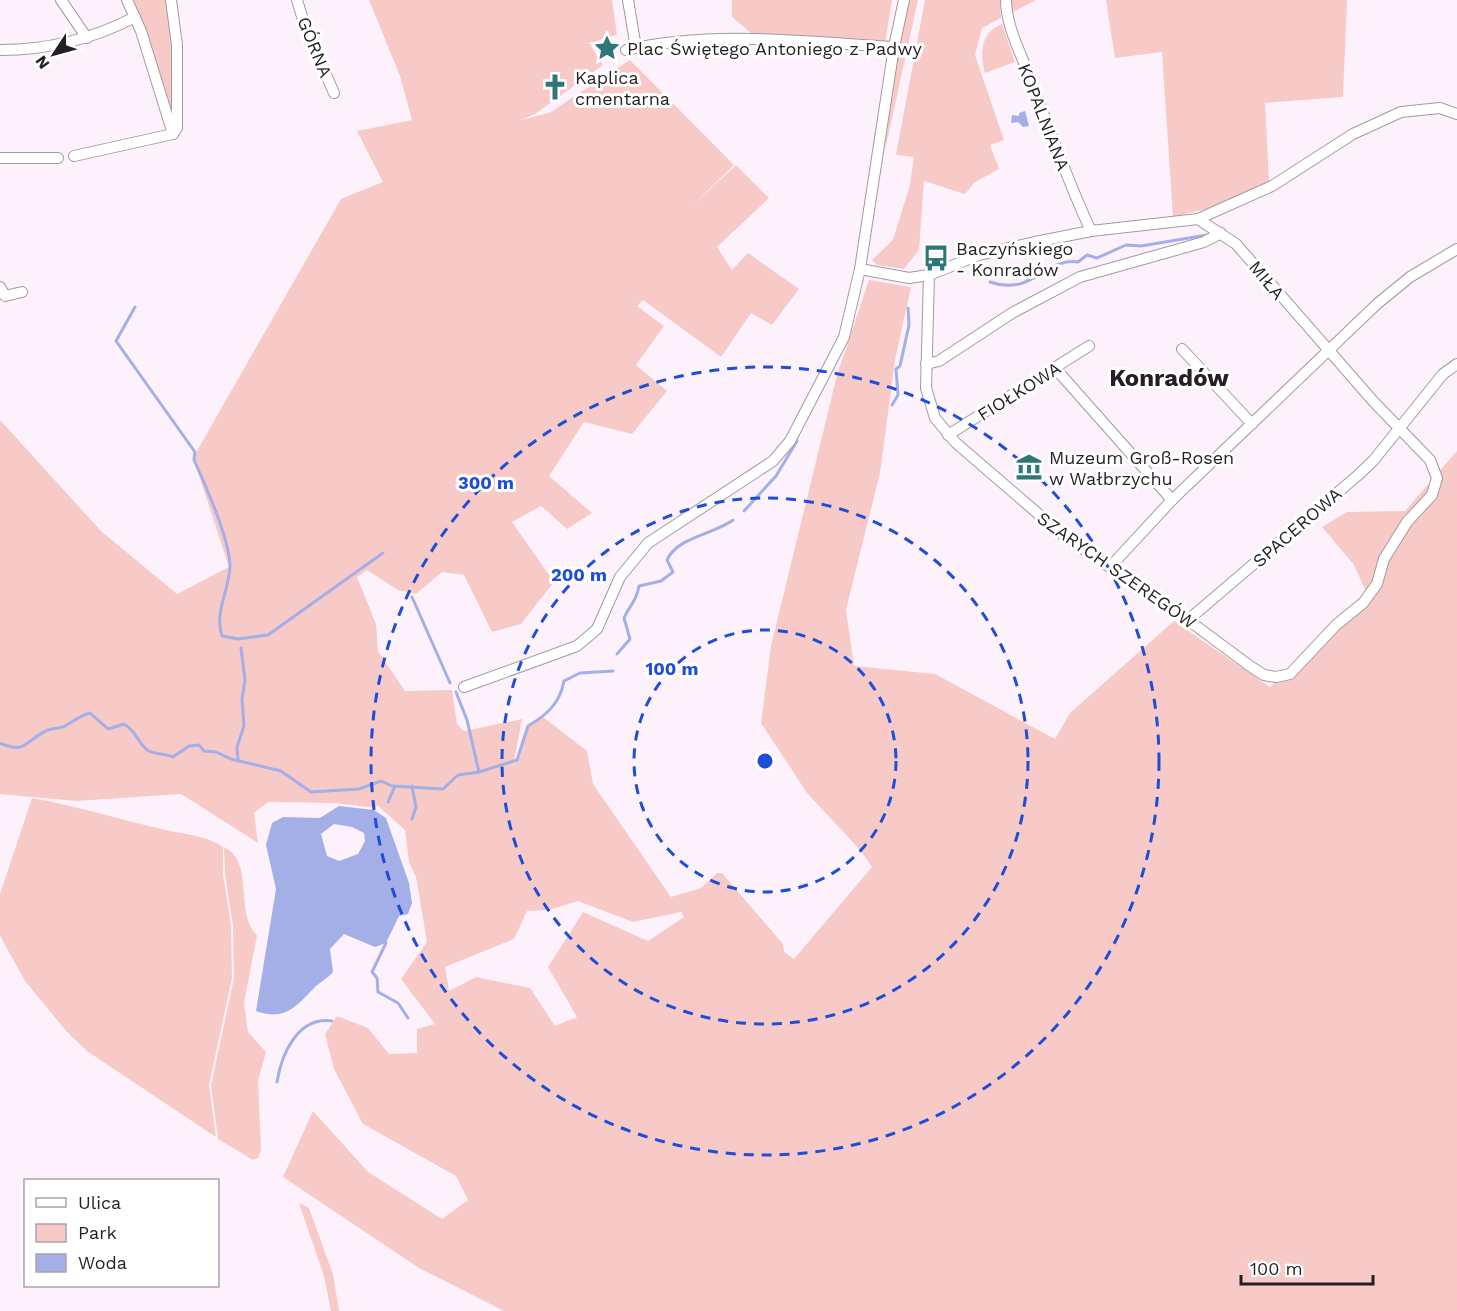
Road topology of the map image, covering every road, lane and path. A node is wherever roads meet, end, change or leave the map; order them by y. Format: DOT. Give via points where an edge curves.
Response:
graph roads {
  1 [pos="62,0"];
  2 [pos="128,0"];
  3 [pos="171,0"];
  4 [pos="297,0"];
  5 [pos="628,0"];
  6 [pos="904,0"];
  7 [pos="1006,0"];
  8 [pos="135,17"];
  9 [pos="87,38"];
  10 [pos="894,47"];
  11 [pos="0,51"];
  12 [pos="334,93"];
  13 [pos="1457,114"];
  14 [pos="173,134"];
  15 [pos="74,156"];
  16 [pos="0,158"];
  17 [pos="58,158"];
  18 [pos="1198,219"];
  19 [pos="1091,231"];
  20 [pos="1221,233"];
  21 [pos="1457,249"];
  22 [pos="860,269"];
  23 [pos="929,275"];
  24 [pos="0,287"];
  25 [pos="22,292"];
  26 [pos="1089,346"];
  27 [pos="1182,349"];
  28 [pos="1329,350"];
  29 [pos="926,364"];
  30 [pos="1457,364"];
  31 [pos="1055,368"];
  32 [pos="1252,424"];
  33 [pos="1399,427"];
  34 [pos="948,435"];
  35 [pos="1172,500"];
  36 [pos="1110,567"];
  37 [pos="1188,620"];
  38 [pos="464,687"];
  1 -- 9 [label="street"];
  2 -- 8 [label="street"];
  3 -- 14 [label="street" via="177,45 177,128"];
  4 -- 12 [label="street, GÓRNA"];
  5 -- 10 [label="street" via="631,49 747,39"];
  6 -- 10 [label="street"];
  7 -- 19 [label="street, KOPALNIANA" via="1007,15 1021,54"];
  8 -- 9 [label="street"];
  8 -- 14 [label="street"];
  9 -- 11 [label="street"];
  10 -- 22 [label="street"];
  13 -- 18 [label="street" via="1440,108 1401,112 1353,134 1272,186"];
  14 -- 15 [label="street"];
  16 -- 17 [label="street"];
  18 -- 19 [label="street"];
  18 -- 20 [label="street, MIŁA"];
  19 -- 23 [label="street" via="979,255"];
  20 -- 28 [label="street, MIŁA" via="1236,244"];
  20 -- 29 [label="street" via="1204,242 1080,277 1012,313 939,362"];
  21 -- 28 [label="street" via="1410,277"];
  22 -- 23 [label="street" via="909,278"];
  22 -- 38 [label="street" via="844,337 790,441 773,462 648,543 620,577 597,629 578,646"];
  23 -- 29 [label="street, SZARYCH SZEREGÓW"];
  24 -- 25 [label="street" via="5,296"];
  26 -- 31 [label="street, FIOŁKOWA"];
  27 -- 32 [label="street"];
  28 -- 32 [label="street"];
  28 -- 33 [label="street, MIŁA"];
  29 -- 34 [label="street, SZARYCH SZEREGÓW" via="930,405"];
  30 -- 33 [label="street, SPACEROWA" via="1443,374"];
  31 -- 34 [label="street, FIOŁKOWA"];
  31 -- 35 [label="street"];
  32 -- 35 [label="street"];
  33 -- 37 [label="street, SPACEROWA" via="1357,476"];
  33 -- 37 [label="street, SZARYCH SZEREGÓW" via="1430,460 1436,487 1383,559 1377,584 1364,603 1336,626 1290,675 1276,677 1257,670"];
  34 -- 36 [label="street, SZARYCH SZEREGÓW" via="1050,525"];
  35 -- 36 [label="street"];
  36 -- 37 [label="street, SZARYCH SZEREGÓW"];
}
